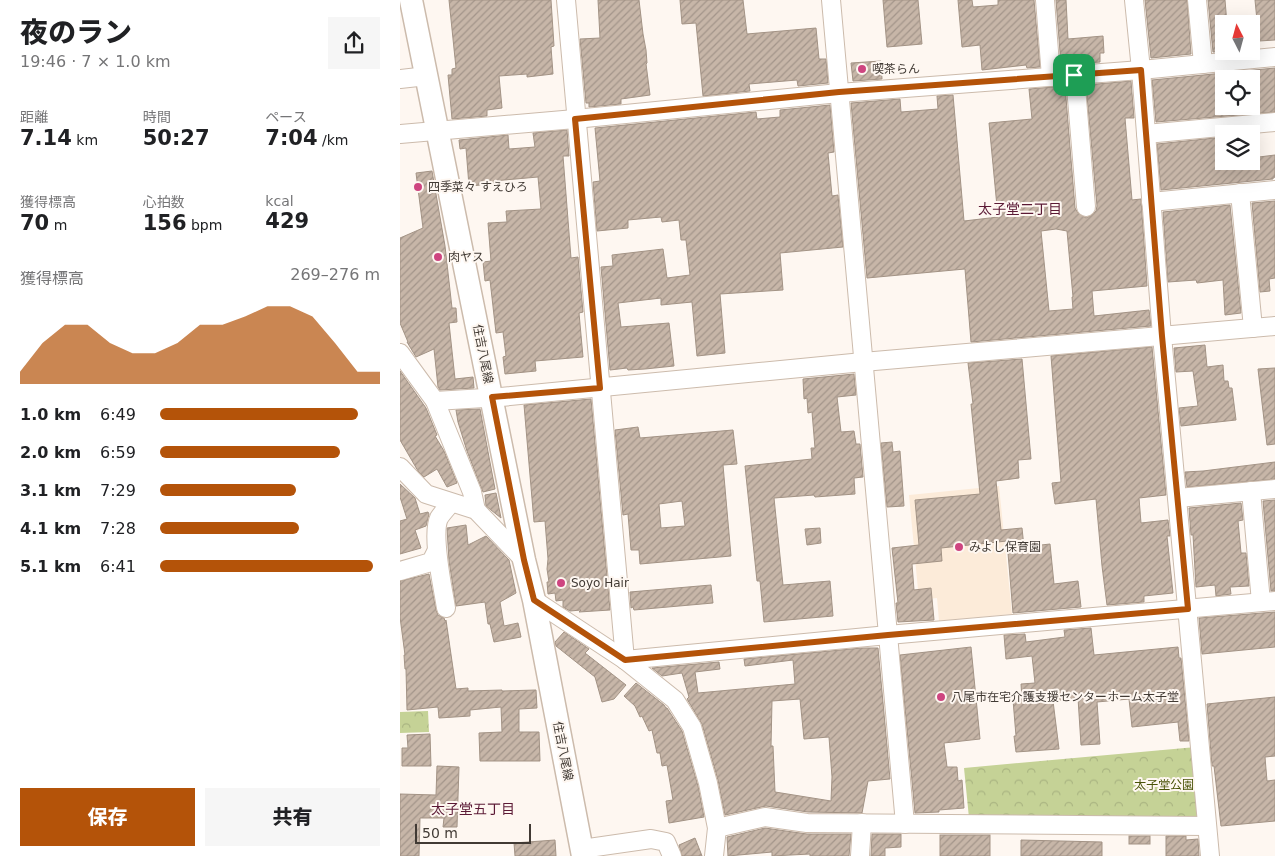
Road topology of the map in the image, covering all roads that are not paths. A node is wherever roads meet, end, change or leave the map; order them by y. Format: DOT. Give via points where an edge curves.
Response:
graph roads {
  1 [pos="411,0"];
  2 [pos="566,0"];
  3 [pos="831,0"];
  4 [pos="1045,0"];
  5 [pos="1134,0"];
  6 [pos="1196,0"];
  7 [pos="1275,57"];
  8 [pos="1203,64"];
  9 [pos="1141,70"];
  10 [pos="1074,75"];
  11 [pos="427,76"];
  12 [pos="1051,77"];
  13 [pos="400,79"];
  14 [pos="839,92"];
  15 [pos="575,119"];
  16 [pos="1275,122"];
  17 [pos="438,131"];
  18 [pos="400,134"];
  19 [pos="1146,134"];
  20 [pos="1275,190"];
  21 [pos="1240,194"];
  22 [pos="1151,202"];
  23 [pos="1086,206"];
  24 [pos="1275,326"];
  25 [pos="1252,328"];
  26 [pos="1162,336"];
  27 [pos="400,353"];
  28 [pos="863,362"];
  29 [pos="600,388"];
  30 [pos="492,397"];
  31 [pos="435,401"];
  32 [pos="400,467"];
  33 [pos="1275,489"];
  34 [pos="1251,491"];
  35 [pos="1178,498"];
  36 [pos="451,503"];
  37 [pos="476,510"];
  38 [pos="437,550"];
  39 [pos="524,560"];
  40 [pos="400,571"];
  41 [pos="534,600"];
  42 [pos="1268,602"];
  43 [pos="446,608"];
  44 [pos="1188,609"];
  45 [pos="888,635"];
  46 [pos="625,660"];
  47 [pos="862,823"];
  48 [pos="905,824"];
  49 [pos="1207,826"];
  50 [pos="717,828"];
  51 [pos="583,853"];
  52 [pos="672,856"];
  53 [pos="714,856"];
  54 [pos="860,856"];
  55 [pos="1210,856"];
  1 -- 11 [label="main road, 住吉八尾線"];
  2 -- 15 [label="street"];
  3 -- 14 [label="street"];
  4 -- 12 [label="street"];
  5 -- 9 [label="street"];
  6 -- 8 [label="street"];
  7 -- 8 [label="street"];
  8 -- 9 [label="street"];
  9 -- 10 [label="street"];
  9 -- 19 [label="street"];
  10 -- 12 [label="street"];
  10 -- 23 [label="street"];
  11 -- 13 [label="street"];
  11 -- 17 [label="main road, 住吉八尾線"];
  12 -- 14 [label="street"];
  14 -- 15 [label="street"];
  14 -- 28 [label="street"];
  15 -- 17 [label="street"];
  15 -- 29 [label="street"];
  16 -- 19 [label="street"];
  17 -- 18 [label="street"];
  17 -- 30 [label="main road, 住吉八尾線"];
  19 -- 22 [label="street"];
  20 -- 21 [label="street"];
  21 -- 22 [label="street"];
  21 -- 25 [label="street"];
  22 -- 26 [label="street"];
  24 -- 25 [label="street"];
  25 -- 26 [label="street"];
  26 -- 28 [label="street"];
  26 -- 35 [label="street"];
  27 -- 31 [label="street"];
  28 -- 29 [label="street"];
  28 -- 45 [label="street"];
  29 -- 30 [label="street"];
  29 -- 46 [label="street"];
  30 -- 31 [label="street"];
  30 -- 39 [label="main road, 住吉八尾線"];
  31 -- 37 [label="street" via="472,492"];
  32 -- 36 [label="street" via="426,494"];
  33 -- 34 [label="street"];
  34 -- 35 [label="street"];
  34 -- 42 [label="street"];
  35 -- 44 [label="street"];
  36 -- 37 [label="street"];
  36 -- 38 [label="street" via="439,519"];
  37 -- 39 [label="street"];
  38 -- 40 [label="street" via="431,562"];
  38 -- 43 [label="street"];
  39 -- 41 [label="main road, 住吉八尾線"];
  41 -- 46 [label="street"];
  41 -- 51 [label="main road, 住吉八尾線"];
  42 -- 44 [label="street"];
  44 -- 45 [label="street"];
  44 -- 49 [label="street"];
  45 -- 46 [label="street"];
  45 -- 48 [label="street"];
  46 -- 50 [label="street" via="675,700 692,727"];
  47 -- 48 [label="street"];
  47 -- 50 [label="street" via="807,823 766,817"];
  47 -- 54 [label="street"];
  48 -- 49 [label="street"];
  49 -- 55 [label="street"];
  50 -- 53 [label="street"];
  51 -- 52 [label="street" via="650,839 666,842"];
}
